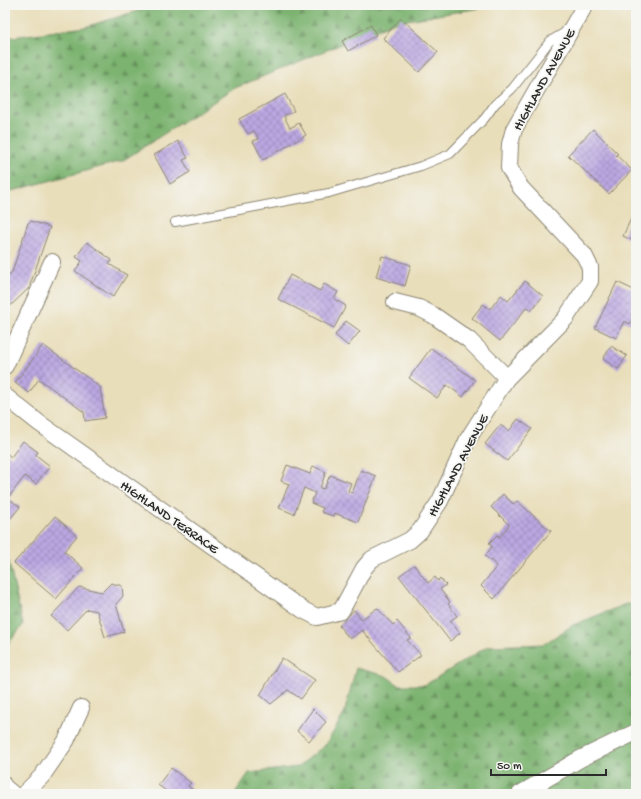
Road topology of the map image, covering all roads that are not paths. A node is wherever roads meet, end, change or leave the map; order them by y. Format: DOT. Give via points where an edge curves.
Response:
graph roads {
  1 [pos="585,5"];
  2 [pos="571,28"];
  3 [pos="176,222"];
  4 [pos="52,262"];
  5 [pos="395,302"];
  6 [pos="5,366"];
  7 [pos="506,379"];
  8 [pos="5,396"];
  9 [pos="341,612"];
  10 [pos="81,708"];
  11 [pos="636,732"];
  12 [pos="5,780"];
  13 [pos="19,794"];
  14 [pos="24,794"];
  15 [pos="520,794"];
  1 -- 2 [label="street, HIGHLAND AVENUE"];
  2 -- 3 [label="lane" via="550,41 512,89 450,154 421,166 329,193"];
  2 -- 7 [label="street, HIGHLAND AVENUE" via="514,129 510,144 509,168 521,188 584,255 590,267 590,281 565,319"];
  4 -- 6 [label="street"];
  5 -- 7 [label="street" via="419,308 433,315 469,340"];
  7 -- 9 [label="street, HIGHLAND AVENUE" via="468,439 440,501 420,531 410,540 372,559 364,568"];
  8 -- 9 [label="street, HIGHLAND TERRACE" via="39,423 303,610 317,617"];
  10 -- 14 [label="street" via="66,742 42,776"];
  11 -- 15 [label="street" via="580,759"];
  12 -- 13 [label="lane"];
}
